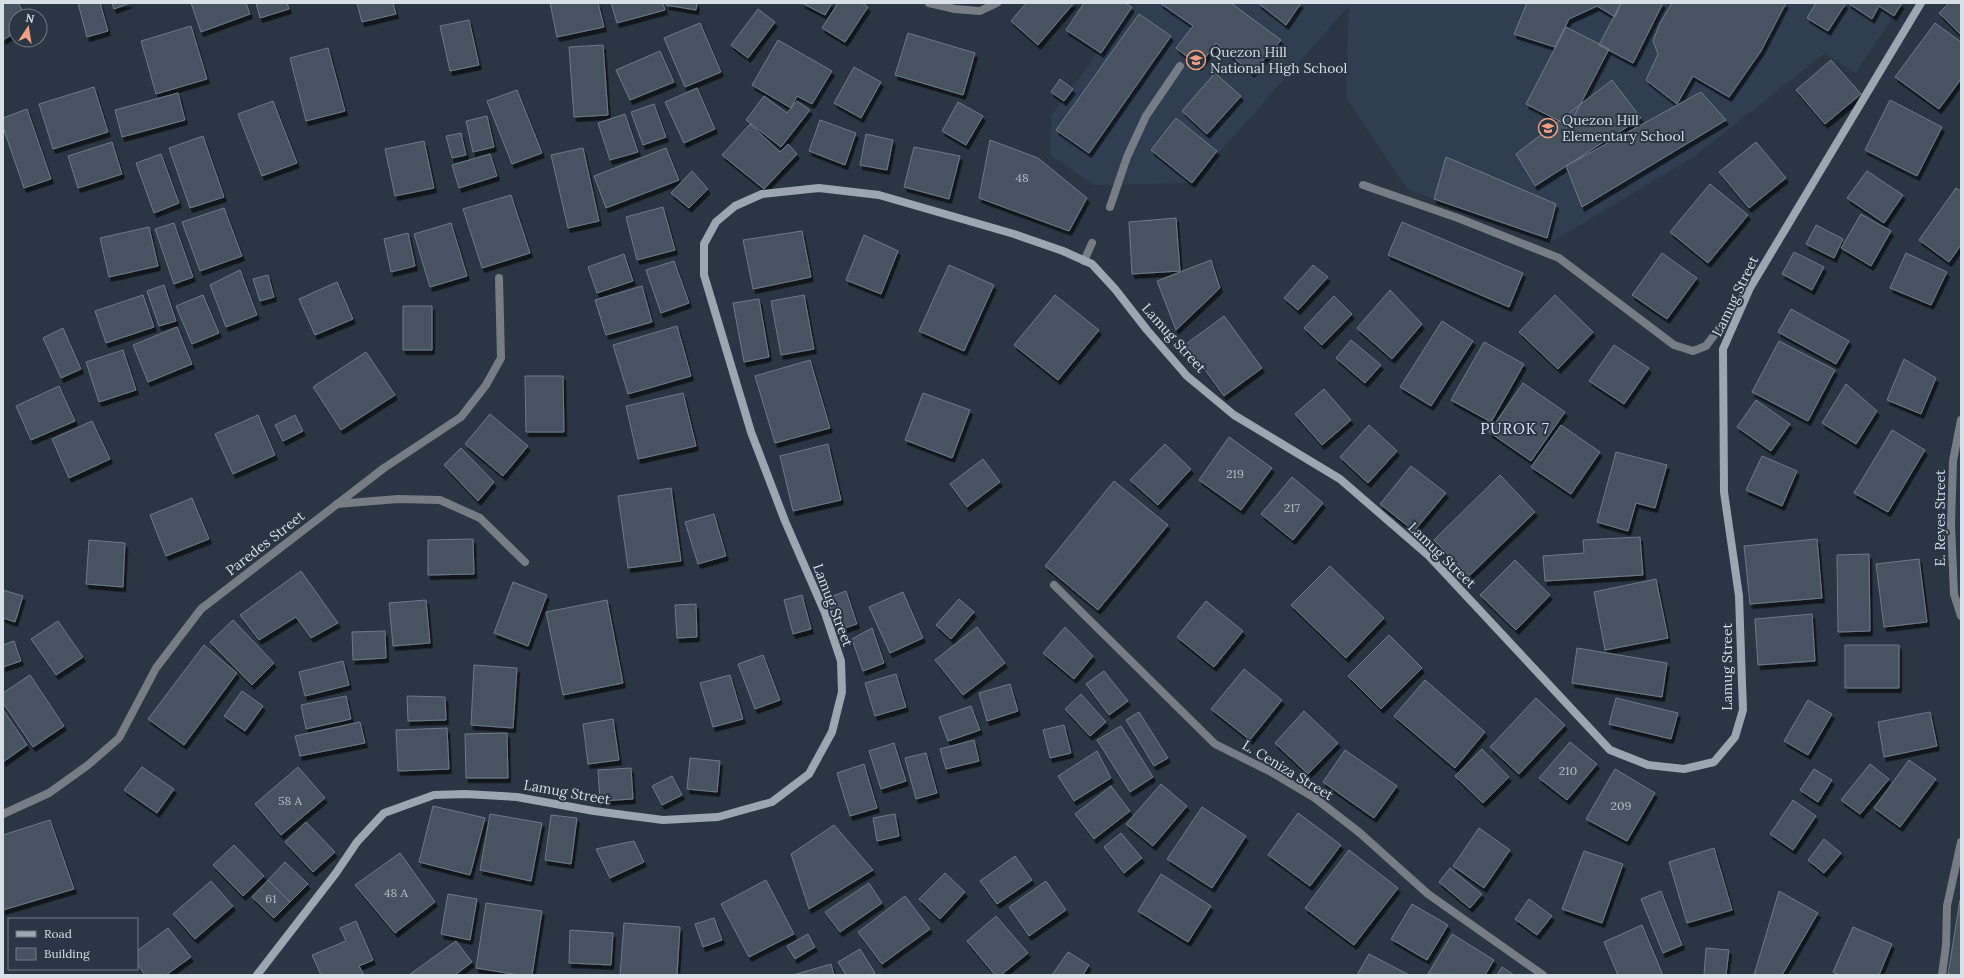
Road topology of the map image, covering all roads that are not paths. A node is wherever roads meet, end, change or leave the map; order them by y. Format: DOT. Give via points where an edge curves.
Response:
graph roads {
  1 [pos="929,3"];
  2 [pos="997,3"];
  3 [pos="1921,3"];
  4 [pos="1180,66"];
  5 [pos="1363,185"];
  6 [pos="1110,207"];
  7 [pos="1092,243"];
  8 [pos="1084,260"];
  9 [pos="499,278"];
  10 [pos="1750,288"];
  11 [pos="1961,420"];
  12 [pos="336,504"];
  13 [pos="526,562"];
  14 [pos="1054,585"];
  15 [pos="1961,616"];
  16 [pos="4,811"];
  17 [pos="1961,842"];
  18 [pos="257,975"];
  19 [pos="1543,975"];
  20 [pos="1942,975"];
  1 -- 2 [label="street" via="980,11"];
  3 -- 10 [label="street, Lamug Street"];
  4 -- 6 [label="street" via="1146,116 1127,157"];
  5 -- 10 [label="street" via="1458,218 1559,258 1674,345 1693,351 1706,346"];
  7 -- 8 [label="street"];
  8 -- 10 [label="street, Lamug Street" via="1092,264 1115,289 1187,376 1234,415 1340,479 1429,556 1610,750 1648,765 1684,769 1714,762 1735,737 1742,710 1739,596 1724,492 1723,349"];
  8 -- 18 [label="street, Lamug Street" via="1014,234 879,195 819,188 762,194 735,206 716,222 704,244 704,275 751,432 785,521 825,613 840,661 842,692 832,732 809,774 772,802 718,817 663,820 518,797 465,794 434,795 384,813 357,842"];
  9 -- 12 [label="street, Paredes Street" via="501,358 486,385 462,417 384,468"];
  11 -- 15 [label="street, E. Reyes Street" via="1953,461 1950,524 1954,594"];
  12 -- 13 [label="street" via="398,499 440,500 480,518"];
  12 -- 16 [label="street, Paredes Street" via="201,609 156,668 119,738 88,765 49,793"];
  14 -- 19 [label="street, L. Ceniza Street" via="1215,744 1272,772 1315,798 1360,833 1428,894"];
  17 -- 20 [label="street" via="1947,906"];
}
